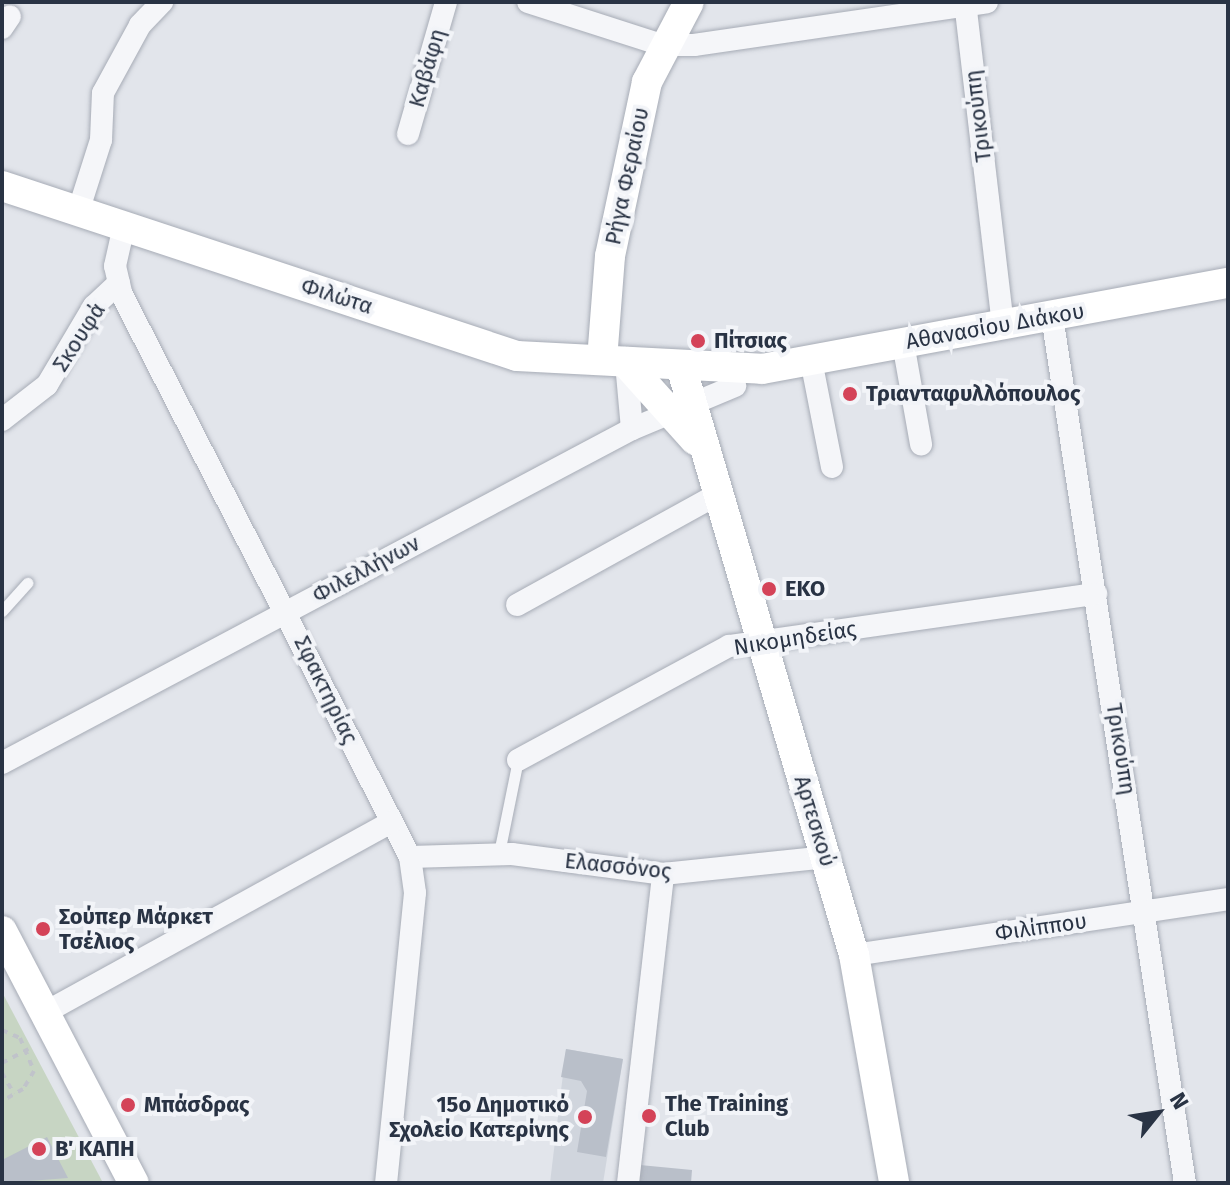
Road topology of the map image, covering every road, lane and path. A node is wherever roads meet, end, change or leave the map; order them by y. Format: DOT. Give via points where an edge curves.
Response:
graph roads {
  1 [pos="162,2"];
  2 [pos="446,2"];
  3 [pos="528,2"];
  4 [pos="689,2"];
  5 [pos="972,3"];
  6 [pos="662,45"];
  7 [pos="408,134"];
  8 [pos="2,186"];
  9 [pos="78,212"];
  10 [pos="124,226"];
  11 [pos="119,283"];
  12 [pos="1228,283"];
  13 [pos="1052,316"];
  14 [pos="1003,325"];
  15 [pos="903,343"];
  16 [pos="811,360"];
  17 [pos="613,361"];
  18 [pos="681,366"];
  19 [pos="762,369"];
  20 [pos="735,386"];
  21 [pos="682,407"];
  22 [pos="2,420"];
  23 [pos="632,429"];
  24 [pos="921,444"];
  25 [pos="832,467"];
  26 [pos="715,479"];
  27 [pos="27,583"];
  28 [pos="1096,594"];
  29 [pos="517,605"];
  30 [pos="286,610"];
  31 [pos="2,611"];
  32 [pos="761,642"];
  33 [pos="518,760"];
  34 [pos="2,763"];
  35 [pos="391,822"];
  36 [pos="499,853"];
  37 [pos="410,857"];
  38 [pos="827,857"];
  39 [pos="663,874"];
  40 [pos="1228,899"];
  41 [pos="1147,911"];
  42 [pos="2,931"];
  43 [pos="854,955"];
  44 [pos="44,1013"];
  45 [pos="2,1030"];
  46 [pos="37,1044"];
  47 [pos="26,1050"];
  48 [pos="2,1063"];
  49 [pos="2,1073"];
  50 [pos="14,1094"];
  51 [pos="2,1101"];
  52 [pos="134,1183"];
  53 [pos="386,1183"];
  54 [pos="628,1183"];
  55 [pos="894,1183"];
  56 [pos="1185,1183"];
  1 -- 9 [label="street" via="140,25 103,93 101,140"];
  2 -- 7 [label="street, Καβάφη"];
  3 -- 6 [label="street"];
  4 -- 6 [label="street, Ρήγα Φεραίου"];
  5 -- 6 [label="street"];
  5 -- 14 [label="street, Τρικούπη"];
  6 -- 17 [label="street, Ρήγα Φεραίου" via="647,82 610,256"];
  8 -- 9 [label="street, Φιλώτα"];
  9 -- 10 [label="street, Φιλώτα"];
  10 -- 11 [label="street, Σφακτηρίας" via="115,266"];
  10 -- 17 [label="street, Φιλώτα" via="517,356"];
  11 -- 22 [label="street, Σκουφά" via="94,306 47,385"];
  11 -- 30 [label="street, Σφακτηρίας"];
  12 -- 13 [label="street, Αθανασίου Διάκου"];
  13 -- 14 [label="street, Αθανασίου Διάκου"];
  13 -- 28 [label="street, Τρικούπη"];
  14 -- 15 [label="street, Αθανασίου Διάκου"];
  15 -- 16 [label="street, Αθανασίου Διάκου"];
  15 -- 24 [label="street"];
  16 -- 19 [label="street, Αθανασίου Διάκου"];
  16 -- 25 [label="street"];
  17 -- 18 [label="street, Φιλώτα"];
  17 -- 21 [label="street, Αρτεσκού"];
  17 -- 23 [label="street"];
  18 -- 19 [label="street, Αθανασίου Διάκου"];
  18 -- 20 [label="street" via="708,386"];
  18 -- 21 [label="street, Αρτεσκού"];
  19 -- 20 [label="street, Αθανασίου Διάκου"];
  20 -- 21 [label="street, Φιλελλήνων"];
  21 -- 23 [label="street, Φιλελλήνων"];
  21 -- 26 [label="street, Αρτεσκού"];
  23 -- 30 [label="street, Φιλελλήνων"];
  26 -- 29 [label="street"];
  26 -- 32 [label="street, Αρτεσκού"];
  27 -- 31 [label="lane"];
  28 -- 32 [label="street, Νικομηδείας"];
  28 -- 41 [label="street, Τρικούπη"];
  30 -- 34 [label="street, Φιλελλήνων"];
  30 -- 35 [label="street, Σφακτηρίας"];
  32 -- 33 [label="street, Νικομηδείας" via="729,646"];
  32 -- 38 [label="street, Αρτεσκού"];
  33 -- 36 [label="lane"];
  35 -- 37 [label="street, Σφακτηρίας"];
  35 -- 44 [label="street"];
  36 -- 37 [label="street, Ελασσόνος"];
  36 -- 39 [label="street, Ελασσόνος"];
  37 -- 53 [label="street, Σφακτηρίας" via="415,893"];
  38 -- 39 [label="street, Ελασσόνος"];
  38 -- 43 [label="street, Αρτεσκού"];
  39 -- 54 [label="street"];
  40 -- 41 [label="street, Φιλίππου"];
  41 -- 43 [label="street, Φιλίππου"];
  41 -- 56 [label="street, Τρικούπη"];
  42 -- 44 [label="street"];
  43 -- 55 [label="street, Αρτεσκού"];
  44 -- 52 [label="street"];
  45 -- 47 [label="path"];
  46 -- 47 [label="path"];
  47 -- 48 [label="path"];
  47 -- 50 [label="path" via="34,1071"];
  49 -- 50 [label="path"];
  50 -- 51 [label="path"];
}
